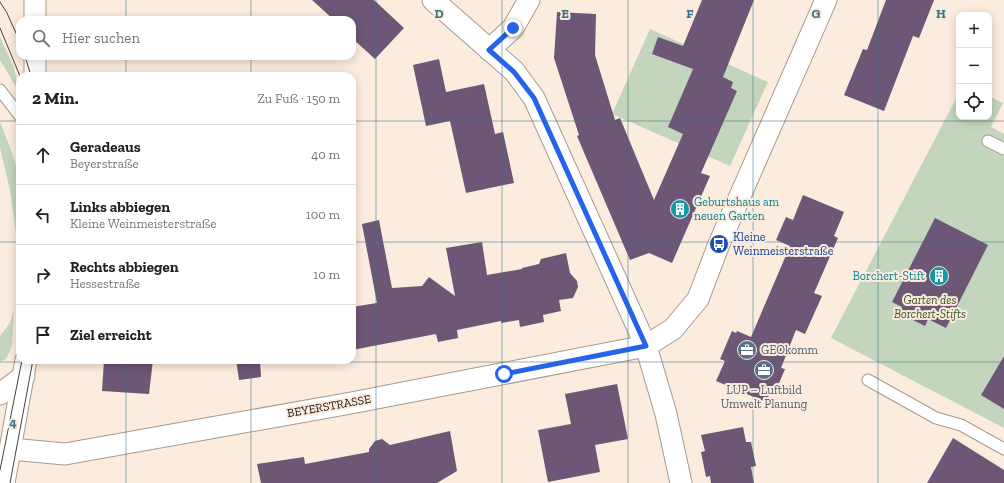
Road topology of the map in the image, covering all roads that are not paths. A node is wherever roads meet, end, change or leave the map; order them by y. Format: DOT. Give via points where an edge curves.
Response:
graph roads {
  1 [pos="35,0"];
  2 [pos="433,0"];
  3 [pos="529,0"];
  4 [pos="826,0"];
  5 [pos="35,16"];
  6 [pos="489,50"];
  7 [pos="35,60"];
  8 [pos="35,72"];
  9 [pos="0,90"];
  10 [pos="16,111"];
  11 [pos="988,141"];
  12 [pos="1004,149"];
  13 [pos="646,346"];
  14 [pos="25,368"];
  15 [pos="868,380"];
  16 [pos="0,394"];
  17 [pos="11,449"];
  18 [pos="1004,449"];
  19 [pos="4,483"];
  20 [pos="681,483"];
  1 -- 5 [label="street"];
  2 -- 6 [label="street"];
  3 -- 6 [label="street" via="513,28"];
  4 -- 13 [label="street, BEYERSTRASSE" via="719,244 698,300 673,330"];
  6 -- 13 [label="street" via="514,72 534,98"];
  7 -- 8 [label="street"];
  9 -- 10 [label="lane"];
  11 -- 12 [label="lane"];
  13 -- 17 [label="street, BEYERSTRASSE" via="65,454"];
  13 -- 20 [label="street" via="666,414"];
  14 -- 16 [label="street"];
  14 -- 17 [label="street"];
  15 -- 18 [label="lane" via="936,418 961,425"];
  17 -- 19 [label="street"];
}
